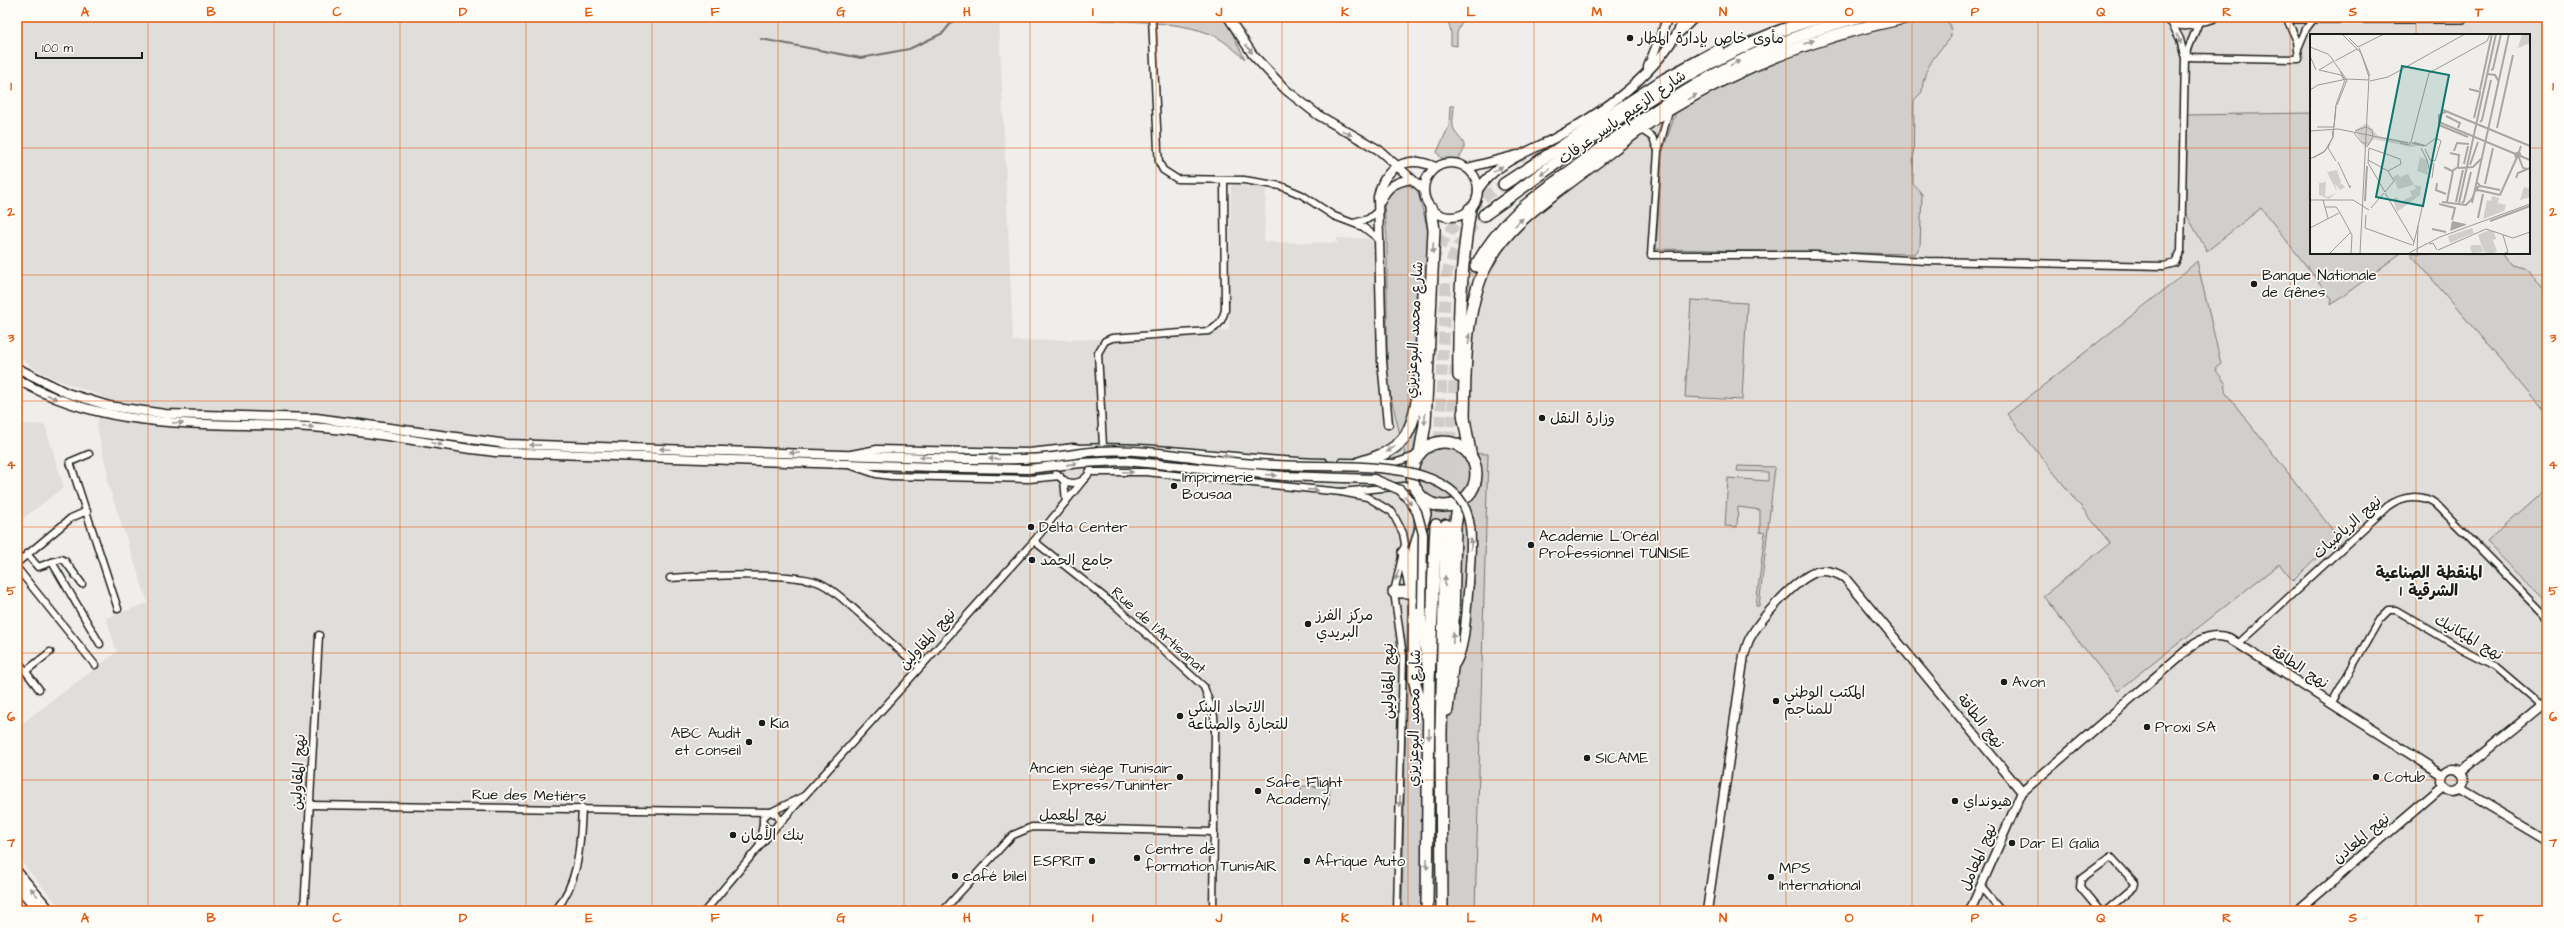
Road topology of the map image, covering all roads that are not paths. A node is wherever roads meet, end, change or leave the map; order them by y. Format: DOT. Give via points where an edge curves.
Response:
graph roads {
  1 [pos="1152,17"];
  2 [pos="1228,17"];
  3 [pos="1668,17"];
  4 [pos="1685,17"];
  5 [pos="1696,17"];
  6 [pos="1821,17"];
  7 [pos="1859,17"];
  8 [pos="1909,17"];
  9 [pos="2286,17"];
  10 [pos="2295,17"];
  11 [pos="2462,17"];
  12 [pos="2314,18"];
  13 [pos="2168,19"];
  14 [pos="2205,19"];
  15 [pos="1773,33"];
  16 [pos="1675,37"];
  17 [pos="2299,50"];
  18 [pos="2185,57"];
  19 [pos="1646,71"];
  20 [pos="1669,109"];
  21 [pos="1640,129"];
  22 [pos="1658,151"];
  23 [pos="1522,154"];
  24 [pos="1395,166"];
  25 [pos="1435,167"];
  26 [pos="1467,168"];
  27 [pos="1411,179"];
  28 [pos="1224,180"];
  29 [pos="1504,184"];
  30 [pos="1423,190"];
  31 [pos="1478,190"];
  32 [pos="1431,209"];
  33 [pos="1470,209"];
  34 [pos="1379,210"];
  35 [pos="1484,215"];
  36 [pos="1354,223"];
  37 [pos="1380,240"];
  38 [pos="1476,266"];
  39 [pos="1423,293"];
  40 [pos="17,368"];
  41 [pos="17,379"];
  42 [pos="1464,420"];
  43 [pos="1388,424"];
  44 [pos="1102,446"];
  45 [pos="1066,448"];
  46 [pos="1079,448"];
  47 [pos="89,454"];
  48 [pos="1419,454"];
  49 [pos="849,455"];
  50 [pos="1471,458"];
  51 [pos="1359,462"];
  52 [pos="848,464"];
  53 [pos="1090,472"];
  54 [pos="1062,478"];
  55 [pos="1085,478"];
  56 [pos="1414,485"];
  57 [pos="1341,492"];
  58 [pos="1421,497"];
  59 [pos="1459,502"];
  60 [pos="1066,504"];
  61 [pos="87,511"];
  62 [pos="1034,541"];
  63 [pos="1404,552"];
  64 [pos="27,554"];
  65 [pos="52,562"];
  66 [pos="17,563"];
  67 [pos="17,568"];
  68 [pos="670,578"];
  69 [pos="82,584"];
  70 [pos="1415,591"];
  71 [pos="1394,592"];
  72 [pos="118,609"];
  73 [pos="2547,617"];
  74 [pos="318,635"];
  75 [pos="100,644"];
  76 [pos="2238,644"];
  77 [pos="50,652"];
  78 [pos="17,660"];
  79 [pos="95,665"];
  80 [pos="919,667"];
  81 [pos="1452,668"];
  82 [pos="26,670"];
  83 [pos="1429,681"];
  84 [pos="39,689"];
  85 [pos="2545,703"];
  86 [pos="2331,704"];
  87 [pos="1429,717"];
  88 [pos="1441,732"];
  89 [pos="2460,772"];
  90 [pos="2443,775"];
  91 [pos="2443,786"];
  92 [pos="2460,789"];
  93 [pos="2022,792"];
  94 [pos="809,793"];
  95 [pos="310,805"];
  96 [pos="582,808"];
  97 [pos="749,812"];
  98 [pos="770,813"];
  99 [pos="763,823"];
  100 [pos="777,827"];
  101 [pos="1214,832"];
  102 [pos="2547,840"];
  103 [pos="758,848"];
  104 [pos="17,872"];
  105 [pos="17,885"];
  106 [pos="1980,887"];
  107 [pos="40,911"];
  108 [pos="50,911"];
  109 [pos="304,911"];
  110 [pos="555,911"];
  111 [pos="705,911"];
  112 [pos="943,911"];
  113 [pos="1213,911"];
  114 [pos="1397,911"];
  115 [pos="1427,911"];
  116 [pos="1442,911"];
  117 [pos="1707,911"];
  118 [pos="1970,911"];
  119 [pos="2001,911"];
  120 [pos="2100,911"];
  121 [pos="2106,911"];
  122 [pos="2297,911"];
  1 -- 28 [label="street" via="1159,162 1163,170 1177,179"];
  2 -- 24 [label="street, one-way" via="1253,55 1286,90 1318,116 1379,150"];
  3 -- 19 [label="street"];
  4 -- 16 [label="street"];
  5 -- 16 [label="street"];
  6 -- 15 [label="highway, شارع الزعيم ياسر عرفات"];
  38 -- 7 [label="highway, شارع الزعيم ياسر عرفات, one-way" via="1494,236 1516,212 1664,102 1758,52"];
  20 -- 8 [label="highway, one-way" via="1725,78 1785,51 1849,30"];
  9 -- 17 [label="street"];
  10 -- 12 [label="highway"];
  11 -- 12 [label="highway"];
  12 -- 17 [label="street" via="2306,29"];
  13 -- 14 [label="street" via="2185,25"];
  13 -- 18 [label="street, one-way" via="2180,39"];
  14 -- 18 [label="street"];
  15 -- 29 [label="highway" via="1741,41 1692,63"];
  15 -- 35 [label="highway, شارع الزعيم ياسر عرفات, one-way" via="1716,58 1684,77"];
  16 -- 19 [label="street"];
  17 -- 18 [label="street" via="2299,59"];
  18 -- 22 [label="street" via="2182,236 2180,257 2170,265 1956,261 1815,255 1651,255"];
  19 -- 23 [label="street" via="1620,97 1601,110 1563,134"];
  20 -- 21 [label="highway"];
  20 -- 22 [label="street"];
  21 -- 22 [label="street" via="1652,137"];
  42 -- 21 [label="highway, one-way" via="1467,359 1474,299 1492,255 1511,230 1534,208"];
  23 -- 26 [label="street"];
  31 -- 23 [label="street, one-way" via="1492,173"];
  24 -- 25 [label="street" via="1414,161"];
  24 -- 27 [label="street"];
  24 -- 34 [label="street" via="1380,185"];
  25 -- 26 [label="street" via="1454,162"];
  25 -- 30 [label="street" via="1426,177"];
  26 -- 31 [label="street" via="1475,177"];
  27 -- 30 [label="street"];
  27 -- 34 [label="street" via="1392,185 1385,192"];
  28 -- 36 [label="street" via="1257,181 1281,186 1302,194 1334,216"];
  28 -- 44 [label="street" via="1225,310 1222,320 1209,331 1112,338 1105,341 1098,353"];
  30 -- 32 [label="street"];
  31 -- 33 [label="street"];
  32 -- 33 [label="street" via="1450,217"];
  32 -- 48 [label="highway, شارع محمد البوعزيزي, one-way" via="1434,230 1425,408"];
  33 -- 42 [label="highway" via="1463,253 1458,343"];
  34 -- 36 [label="street" via="1368,219"];
  34 -- 37 [label="street"];
  36 -- 37 [label="street"];
  37 -- 43 [label="street" via="1382,361"];
  39 -- 51 [label="highway, one-way" via="1417,401 1413,421 1396,445 1372,459"];
  49 -- 40 [label="street, one-way" via="507,444 316,418 138,411 109,406 67,393"];
  41 -- 52 [label="street, one-way" via="55,399 132,420 324,428 495,452"];
  42 -- 50 [label="highway"];
  44 -- 46 [label="street"];
  51 -- 44 [label="street, one-way" via="1277,460"];
  45 -- 46 [label="street"];
  45 -- 49 [label="street" via="1029,452 877,449"];
  45 -- 54 [label="street" via="1056,461"];
  46 -- 53 [label="street" via="1090,458"];
  47 -- 61 [label="street" via="70,462"];
  48 -- 50 [label="highway" via="1432,445 1446,442 1460,447"];
  48 -- 51 [label="street" via="1394,463"];
  48 -- 56 [label="highway" via="1413,467"];
  81 -- 49 [label="street, one-way, bridge" via="1457,663 1461,651 1469,583 1470,524 1456,494 1439,482 1418,474 1362,468 1227,462 1131,452 1100,451 1044,458 964,459"];
  50 -- 59 [label="highway" via="1475,470 1474,482 1471,490"];
  52 -- 54 [label="street" via="869,472 891,476"];
  52 -- 83 [label="street, one-way, bridge" via="1028,469 1125,461 1284,476 1358,477 1378,480 1400,490 1409,500 1421,522 1422,639"];
  53 -- 55 [label="street"];
  53 -- 57 [label="street, one-way" via="1146,472"];
  54 -- 55 [label="street" via="1075,482"];
  54 -- 60 [label="street"];
  55 -- 60 [label="street, نهج المقاولين"];
  56 -- 57 [label="street"];
  56 -- 58 [label="highway"];
  57 -- 63 [label="street, نهج المقاولين" via="1367,498 1392,512 1403,533"];
  58 -- 59 [label="highway" via="1439,506"];
  58 -- 70 [label="highway" via="1425,514 1415,549"];
  81 -- 59 [label="highway, شارع محمد البوعزيزي, one-way" via="1455,526"];
  60 -- 62 [label="street, نهج المقاولين"];
  61 -- 64 [label="street" via="71,518"];
  61 -- 72 [label="street"];
  62 -- 80 [label="street, نهج المقاولين"];
  62 -- 101 [label="street, Rue de l'Artisanat" via="1118,608 1204,687 1214,716 1215,730"];
  63 -- 70 [label="highway" via="1408,578"];
  63 -- 71 [label="street, نهج المقاولين, one-way"];
  64 -- 65 [label="street" via="38,567"];
  64 -- 66 [label="street"];
  65 -- 69 [label="street" via="66,560"];
  65 -- 75 [label="street"];
  67 -- 79 [label="street"];
  68 -- 80 [label="street" via="786,578 807,579 820,583 840,597"];
  70 -- 71 [label="highway"];
  70 -- 87 [label="highway" via="1414,679 1418,699"];
  71 -- 114 [label="street, نهج المقاولين, one-way" via="1403,656"];
  73 -- 76 [label="street, نهج الرياضيات" via="2429,498 2408,498 2388,506"];
  74 -- 95 [label="street, نهج المقاولين"];
  76 -- 86 [label="street, نهج الطاقة"];
  76 -- 93 [label="street, نهج الطاقة" via="2221,636 2205,637 2195,643"];
  77 -- 82 [label="street"];
  78 -- 82 [label="street"];
  80 -- 94 [label="street, نهج المقاولين"];
  81 -- 88 [label="highway, شارع محمد البوعزيزي" via="1450,697"];
  82 -- 84 [label="street"];
  83 -- 87 [label="highway, شارع محمد البوعزيزي"];
  88 -- 83 [label="highway, شارع محمد البوعزيزي, one-way" via="1441,525"];
  85 -- 86 [label="street, نهج الميكانيك" via="2495,666 2396,610 2389,610 2378,620"];
  85 -- 89 [label="street"];
  86 -- 90 [label="street, نهج الطاقة"];
  87 -- 115 [label="highway, شارع محمد البوعزيزي, one-way"];
  88 -- 116 [label="highway, شارع محمد البوعزيزي"];
  89 -- 90 [label="street" via="2451,769"];
  89 -- 92 [label="street" via="2464,782"];
  90 -- 91 [label="street"];
  91 -- 92 [label="street" via="2453,792"];
  91 -- 122 [label="street, نهج المعادن"];
  92 -- 102 [label="street"];
  93 -- 106 [label="street, نهج المعامل"];
  93 -- 117 [label="street, نهج الطاقة" via="1845,578 1837,572 1817,572 1798,583 1758,625 1744,655"];
  94 -- 98 [label="street, نهج المقاولين"];
  94 -- 100 [label="street, نهج المقاولين"];
  95 -- 96 [label="street, Rue des Metiérs"];
  95 -- 109 [label="street, نهج المقاولين"];
  96 -- 97 [label="street, Rue des Metiérs"];
  96 -- 110 [label="street" via="579,858 575,875 568,892"];
  97 -- 98 [label="street, Rue des Metiérs"];
  97 -- 99 [label="street"];
  98 -- 99 [label="street"];
  98 -- 100 [label="street" via="779,818"];
  99 -- 100 [label="street" via="768,829"];
  99 -- 103 [label="street, نهج المقاولين"];
  100 -- 103 [label="street, نهج المقاولين"];
  101 -- 112 [label="street, نهج المعمل" via="1032,827 1009,839"];
  101 -- 113 [label="street, Rue de l'Artisanat"];
  103 -- 111 [label="street, نهج المقاولين"];
  108 -- 104 [label="main road, one-way"];
  105 -- 107 [label="main road"];
  106 -- 118 [label="street, نهج المعامل"];
  106 -- 119 [label="street"];
  120 -- 121 [label="street" via="2079,883 2111,857 2135,883 2134,887"];
}
